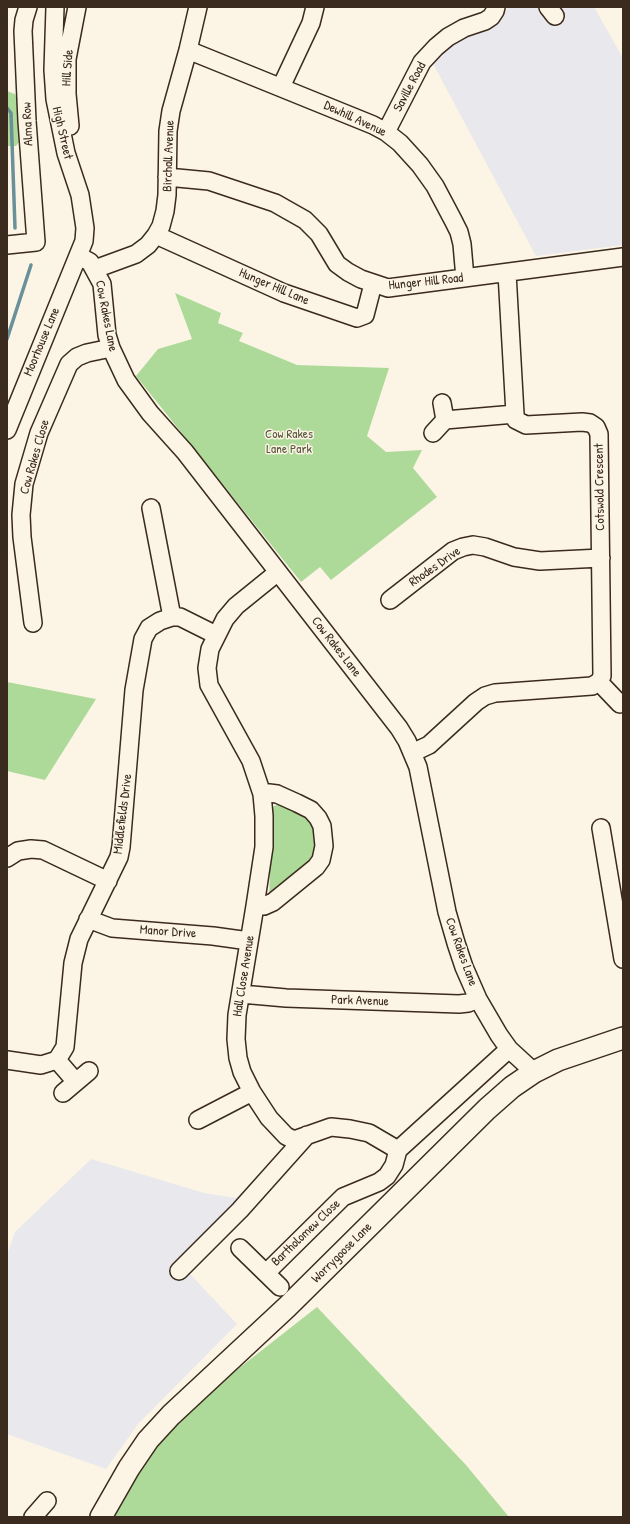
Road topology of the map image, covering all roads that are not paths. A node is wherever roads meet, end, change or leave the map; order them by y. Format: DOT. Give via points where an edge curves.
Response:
graph roads {
  1 [pos="28,7"];
  2 [pos="55,7"];
  3 [pos="77,7"];
  4 [pos="198,7"];
  5 [pos="315,7"];
  6 [pos="496,7"];
  7 [pos="188,50"];
  8 [pos="281,87"];
  9 [pos="386,132"];
  10 [pos="74,177"];
  11 [pos="167,177"];
  12 [pos="156,235"];
  13 [pos="7,245"];
  14 [pos="79,256"];
  15 [pos="623,257"];
  16 [pos="95,269"];
  17 [pos="508,273"];
  18 [pos="465,278"];
  19 [pos="373,284"];
  20 [pos="110,348"];
  21 [pos="442,403"];
  22 [pos="514,414"];
  23 [pos="444,420"];
  24 [pos="7,430"];
  25 [pos="433,433"];
  26 [pos="151,508"];
  27 [pos="601,558"];
  28 [pos="278,572"];
  29 [pos="390,600"];
  30 [pos="172,617"];
  31 [pos="33,623"];
  32 [pos="216,635"];
  33 [pos="599,682"];
  34 [pos="620,704"];
  35 [pos="412,753"];
  36 [pos="262,794"];
  37 [pos="601,828"];
  38 [pos="7,858"];
  39 [pos="108,881"];
  40 [pos="255,906"];
  41 [pos="88,919"];
  42 [pos="249,941"];
  43 [pos="623,959"];
  44 [pos="241,994"];
  45 [pos="478,999"];
  46 [pos="623,1038"];
  47 [pos="509,1049"];
  48 [pos="7,1060"];
  49 [pos="57,1060"];
  50 [pos="89,1071"];
  51 [pos="534,1072"];
  52 [pos="76,1082"];
  53 [pos="252,1092"];
  54 [pos="63,1093"];
  55 [pos="198,1120"];
  56 [pos="307,1135"];
  57 [pos="398,1150"];
  58 [pos="240,1248"];
  59 [pos="179,1271"];
  60 [pos="266,1273"];
  61 [pos="280,1287"];
  62 [pos="47,1501"];
  63 [pos="33,1517"];
  64 [pos="100,1517"];
  1 -- 13 [label="street, Alma Row" via="24,31 36,242"];
  2 -- 10 [label="street, High Street" via="55,99 66,154"];
  3 -- 10 [label="street, Hill Side" via="67,59 67,94 77,166"];
  4 -- 7 [label="street, Birchall Avenue"];
  5 -- 8 [label="street" via="311,23"];
  6 -- 9 [label="street, Saville Road" via="491,17 448,37 422,62"];
  7 -- 8 [label="street, Dewhill Avenue"];
  7 -- 11 [label="street, Birchall Avenue" via="171,111"];
  8 -- 9 [label="street, Dewhill Avenue"];
  9 -- 18 [label="street, Dewhill Avenue" via="420,165 442,198 459,232"];
  10 -- 14 [label="street, High Street" via="80,194 85,228"];
  11 -- 12 [label="street, Birchall Avenue" via="165,211"];
  11 -- 19 [label="street, Hunger Hill Road" via="209,181 275,203 304,220 319,234 337,264"];
  12 -- 16 [label="street, Birchall Avenue" via="136,254"];
  12 -- 19 [label="street, Hunger Hill Lane" via="284,293 357,318 365,315"];
  14 -- 16 [label="street, Cow Rakes Lane" via="90,262"];
  14 -- 24 [label="street, Moorhouse Lane"];
  15 -- 17 [label="street, Hunger Hill Road"];
  16 -- 20 [label="street, Cow Rakes Lane" via="102,284"];
  17 -- 18 [label="street, Hunger Hill Road"];
  17 -- 22 [label="street"];
  18 -- 19 [label="street, Hunger Hill Road" via="388,288"];
  20 -- 28 [label="street, Cow Rakes Lane" via="126,380 150,413 185,452"];
  20 -- 31 [label="street, Cow Rakes Close" via="87,353 69,364 39,433 24,484 22,537"];
  21 -- 23 [label="street"];
  22 -- 23 [label="street"];
  22 -- 27 [label="street, Cotswold Crescent" via="516,420 526,425 582,422 596,427 599,434"];
  23 -- 25 [label="street"];
  26 -- 30 [label="street"];
  27 -- 29 [label="street, Rhodes Drive" via="540,561 514,557 473,545 453,551"];
  27 -- 33 [label="street, Cotswold Crescent" via="603,668"];
  28 -- 32 [label="street, Hall Close Avenue" via="236,606"];
  28 -- 35 [label="street, Cow Rakes Lane" via="399,728"];
  30 -- 32 [label="street" via="180,617"];
  30 -- 39 [label="street, Middlefields Drive" via="149,628 143,639 134,690 121,847"];
  32 -- 36 [label="street, Hall Close Avenue" via="210,649 207,668 209,686 251,761"];
  33 -- 34 [label="street"];
  33 -- 35 [label="street" via="592,686 495,693 485,696 429,745"];
  35 -- 45 [label="street, Cow Rakes Lane" via="418,767 447,912 458,949"];
  36 -- 40 [label="street, Hall Close Avenue" via="264,847"];
  36 -- 40 [label="street" via="277,794 311,810 322,826 324,846 321,860 316,866 273,902"];
  37 -- 43 [label="street"];
  38 -- 39 [label="street" via="18,851 44,850"];
  39 -- 41 [label="street, Middlefields Drive"];
  40 -- 42 [label="street, Hall Close Avenue"];
  41 -- 42 [label="street, Manor Drive" via="112,928"];
  41 -- 49 [label="street, Middlefields Drive" via="79,939 73,963 65,1047"];
  42 -- 44 [label="street, Hall Close Avenue"];
  44 -- 45 [label="street, Park Avenue" via="459,1004"];
  44 -- 53 [label="street, Hall Close Avenue" via="236,1045 242,1072"];
  45 -- 47 [label="street, Cow Rakes Lane"];
  46 -- 51 [label="main road, Worrygoose Lane" via="558,1060"];
  47 -- 51 [label="street, Cow Rakes Lane"];
  47 -- 57 [label="street"];
  48 -- 49 [label="street" via="40,1065"];
  49 -- 52 [label="street"];
  50 -- 52 [label="street"];
  51 -- 64 [label="main road, Worrygoose Lane" via="487,1109 287,1307 171,1415 148,1440"];
  52 -- 54 [label="street"];
  53 -- 55 [label="street"];
  53 -- 56 [label="street, Hall Close Avenue" via="269,1118 286,1136 294,1140"];
  56 -- 57 [label="street, Hall Close Avenue" via="331,1127 350,1129 369,1133"];
  56 -- 59 [label="street" via="240,1210"];
  57 -- 60 [label="street, Bartholomew Close" via="394,1165 387,1176 343,1197"];
  58 -- 60 [label="street, Bartholomew Close"];
  60 -- 61 [label="street, Bartholomew Close"];
  62 -- 63 [label="street"];
}
